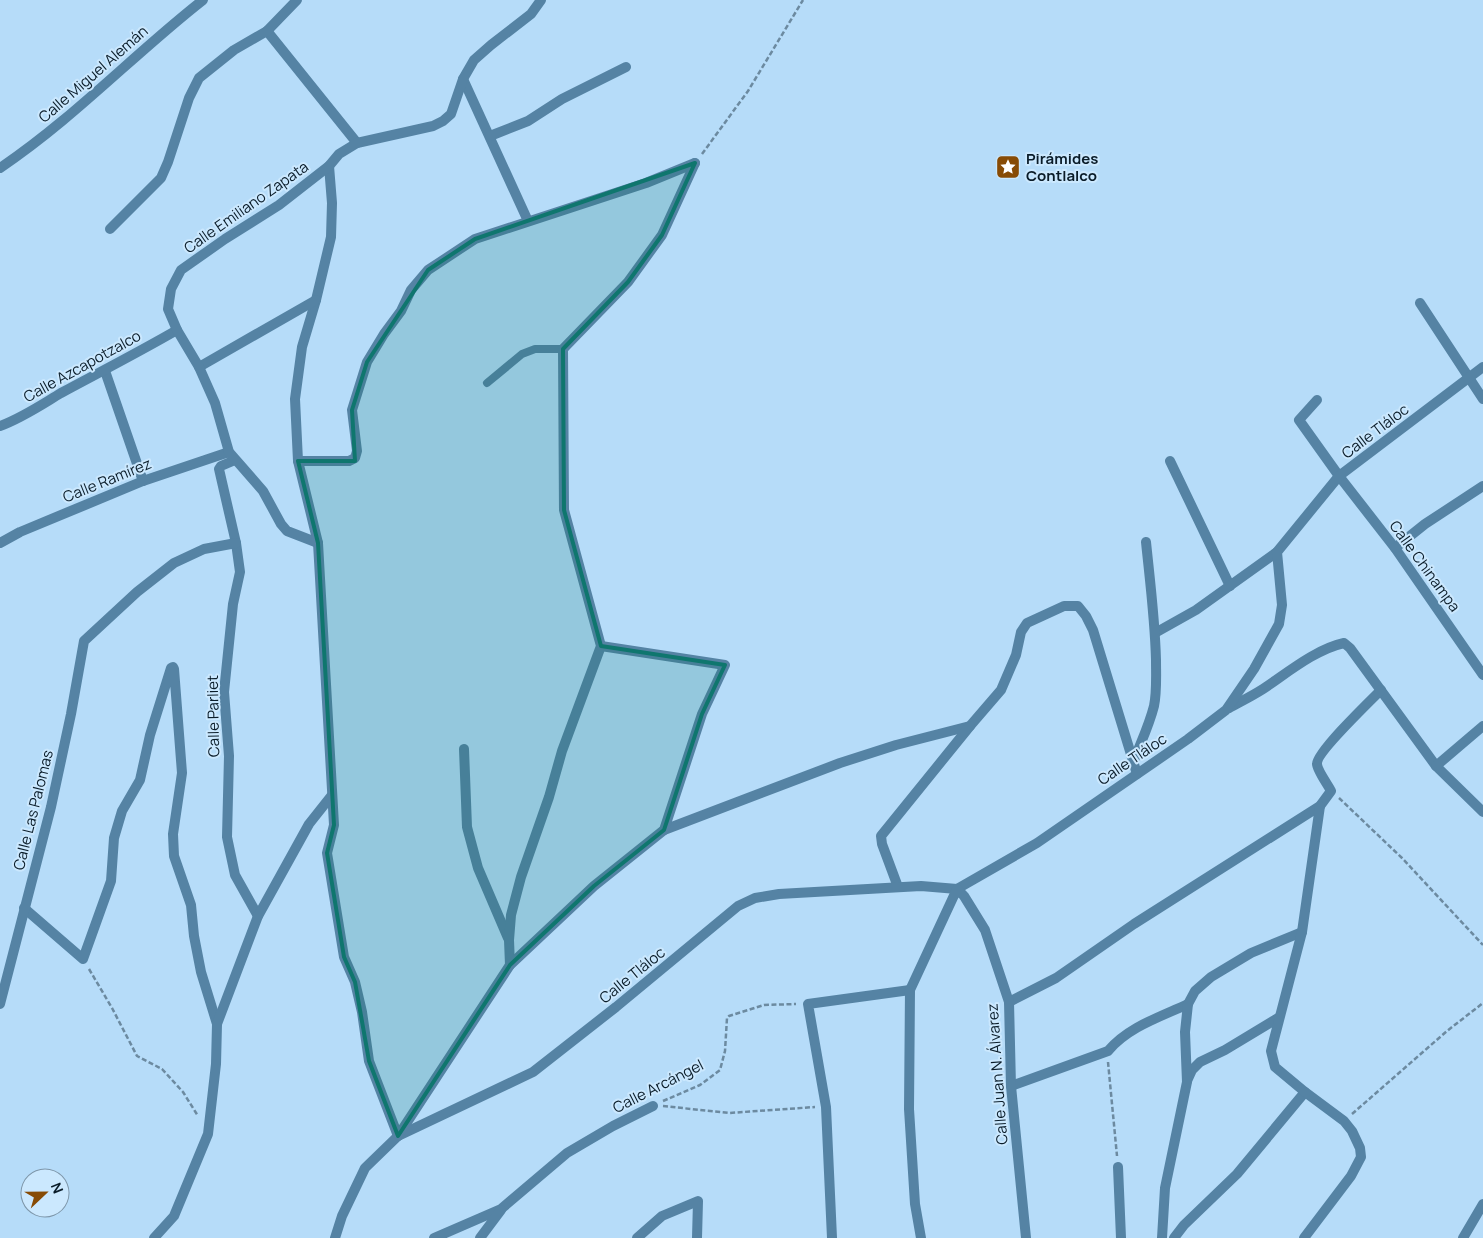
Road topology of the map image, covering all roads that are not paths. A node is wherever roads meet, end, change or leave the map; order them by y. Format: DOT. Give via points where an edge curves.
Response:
graph roads {
  1 [pos="204,0"];
  2 [pos="297,0"];
  3 [pos="541,0"];
  4 [pos="267,31"];
  5 [pos="626,67"];
  6 [pos="462,79"];
  7 [pos="490,136"];
  8 [pos="356,143"];
  9 [pos="329,166"];
  10 [pos="0,168"];
  11 [pos="528,222"];
  12 [pos="110,229"];
  13 [pos="316,300"];
  14 [pos="1420,304"];
  15 [pos="177,330"];
  16 [pos="563,349"];
  17 [pos="199,367"];
  18 [pos="1483,368"];
  19 [pos="105,371"];
  20 [pos="1469,380"];
  21 [pos="487,382"];
  22 [pos="1483,399"];
  23 [pos="1317,400"];
  24 [pos="0,426"];
  25 [pos="232,456"];
  26 [pos="298,461"];
  27 [pos="1170,461"];
  28 [pos="1339,476"];
  29 [pos="142,481"];
  30 [pos="1483,486"];
  31 [pos="1146,542"];
  32 [pos="0,543"];
  33 [pos="236,543"];
  34 [pos="318,543"];
  35 [pos="1395,548"];
  36 [pos="1277,552"];
  37 [pos="1230,586"];
  38 [pos="1155,633"];
  39 [pos="601,646"];
  40 [pos="1483,675"];
  41 [pos="1381,690"];
  42 [pos="1226,710"];
  43 [pos="970,726"];
  44 [pos="1483,726"];
  45 [pos="464,749"];
  46 [pos="1436,766"];
  47 [pos="1135,768"];
  48 [pos="332,795"];
  49 [pos="1320,806"];
  50 [pos="1483,812"];
  51 [pos="664,830"];
  52 [pos="898,887"];
  53 [pos="957,889"];
  54 [pos="24,908"];
  55 [pos="258,916"];
  56 [pos="1302,932"];
  57 [pos="509,940"];
  58 [pos="510,965"];
  59 [pos="910,990"];
  60 [pos="1009,1002"];
  61 [pos="0,1004"];
  62 [pos="1188,1004"];
  63 [pos="1278,1018"];
  64 [pos="217,1024"];
  65 [pos="1186,1082"];
  66 [pos="1011,1086"];
  67 [pos="1305,1092"];
  68 [pos="653,1106"];
  69 [pos="398,1136"];
  70 [pos="1118,1167"];
  71 [pos="1483,1204"];
  72 [pos="501,1209"];
  73 [pos="154,1238"];
  74 [pos="335,1238"];
  75 [pos="434,1238"];
  76 [pos="480,1238"];
  77 [pos="637,1238"];
  78 [pos="697,1238"];
  79 [pos="832,1238"];
  80 [pos="921,1238"];
  81 [pos="1026,1238"];
  82 [pos="1121,1238"];
  83 [pos="1162,1238"];
  84 [pos="1174,1238"];
  85 [pos="1304,1238"];
  86 [pos="1463,1238"];
  1 -- 10 [label="street, Calle Miguel Alemán" via="36,143"];
  2 -- 4 [label="street"];
  3 -- 6 [label="street" via="531,14 474,60"];
  4 -- 8 [label="street"];
  4 -- 12 [label="street" via="234,50 198,78 161,178"];
  5 -- 7 [label="street" via="562,99 528,121"];
  6 -- 7 [label="street"];
  6 -- 8 [label="street, Calle Emiliano Zapata" via="451,114 443,120 433,126"];
  7 -- 11 [label="street"];
  8 -- 9 [label="street, Calle Emiliano Zapata" via="339,154"];
  9 -- 13 [label="street" via="331,237"];
  9 -- 15 [label="street, Calle Emiliano Zapata" via="279,205 180,270 170,289 168,309"];
  11 -- 16 [label="street" via="646,183 695,163 662,235 628,282"];
  11 -- 26 [label="street" via="475,238 428,270 411,290 367,362 359,385 352,410 355,458 349,461"];
  13 -- 17 [label="street"];
  13 -- 26 [label="street" via="302,347 295,399"];
  14 -- 20 [label="street"];
  15 -- 17 [label="street"];
  15 -- 19 [label="street, Calle Azcapotzalco"];
  16 -- 21 [label="lane" via="535,349 522,354"];
  16 -- 39 [label="street" via="564,510"];
  17 -- 25 [label="street"];
  18 -- 20 [label="street, Calle Tláloc"];
  19 -- 24 [label="street, Calle Azcapotzalco" via="15,421"];
  19 -- 29 [label="street"];
  20 -- 22 [label="street"];
  20 -- 28 [label="street, Calle Tláloc"];
  23 -- 28 [label="street, Calle Chinampa" via="1300,420"];
  25 -- 29 [label="street, Calle Ramírez"];
  25 -- 33 [label="street, Calle Parliet" via="219,469"];
  25 -- 34 [label="street" via="263,491 281,524 288,531"];
  26 -- 34 [label="street"];
  27 -- 37 [label="street"];
  28 -- 35 [label="street, Calle Chinampa"];
  28 -- 36 [label="street, Calle Tláloc"];
  29 -- 32 [label="street, Calle Ramírez"];
  30 -- 35 [label="street"];
  31 -- 38 [label="street"];
  33 -- 54 [label="street, Calle Las Palomas" via="204,549 174,563 84,641 53,798"];
  33 -- 55 [label="street, Calle Parliet" via="240,572 233,604 224,692 229,756 227,838 235,876"];
  34 -- 48 [label="street"];
  35 -- 40 [label="street, Calle Chinampa"];
  36 -- 37 [label="street, Calle Tláloc"];
  36 -- 42 [label="street, Calle Tláloc" via="1282,604 1279,624"];
  37 -- 38 [label="street, Calle Tláloc"];
  38 -- 47 [label="street" via="1155,704"];
  39 -- 51 [label="street" via="725,665 702,714"];
  39 -- 57 [label="street" via="521,877 511,915"];
  41 -- 42 [label="street" via="1344,643 1333,645"];
  41 -- 46 [label="street"];
  41 -- 49 [label="street" via="1318,758 1316,763 1331,792"];
  42 -- 47 [label="street, Calle Tláloc" via="1188,739"];
  43 -- 47 [label="street" via="1001,690 1016,655 1021,632 1028,623 1064,606 1078,606 1093,630"];
  43 -- 51 [label="street" via="840,763"];
  43 -- 52 [label="street" via="881,836"];
  44 -- 46 [label="street"];
  45 -- 57 [label="street" via="468,828 478,868"];
  46 -- 50 [label="street"];
  47 -- 53 [label="street, Calle Tláloc" via="1037,843"];
  48 -- 55 [label="street" via="309,824"];
  48 -- 69 [label="street" via="334,825 327,854 344,957 356,982 369,1062"];
  49 -- 56 [label="street"];
  49 -- 60 [label="street" via="1134,924 1056,978"];
  51 -- 58 [label="street" via="594,886"];
  52 -- 53 [label="street, Calle Tláloc"];
  52 -- 69 [label="street, Calle Tláloc" via="779,894 755,898 738,906 533,1072"];
  53 -- 59 [label="street"];
  53 -- 60 [label="street, Calle Juan N. Álvarez" via="985,930"];
  54 -- 61 [label="street, Calle Las Palomas"];
  54 -- 64 [label="street" via="83,959 111,881 114,838 119,820 140,780 150,735 173,668 182,773 173,834 174,856 192,904 201,972"];
  55 -- 64 [label="street"];
  56 -- 62 [label="street" via="1251,953 1211,977 1194,991"];
  56 -- 63 [label="street"];
  57 -- 58 [label="street"];
  58 -- 69 [label="street"];
  59 -- 79 [label="street" via="808,1004 826,1106"];
  59 -- 80 [label="street" via="909,1109 915,1204"];
  60 -- 66 [label="street, Calle Juan N. Álvarez"];
  62 -- 65 [label="street"];
  62 -- 66 [label="street" via="1130,1032 1108,1051"];
  63 -- 65 [label="street" via="1200,1062"];
  63 -- 67 [label="street" via="1272,1059 1275,1067"];
  64 -- 73 [label="street" via="208,1134 174,1216"];
  65 -- 83 [label="street" via="1165,1188"];
  66 -- 81 [label="street, Calle Juan N. Álvarez"];
  67 -- 84 [label="street" via="1237,1174"];
  67 -- 85 [label="street" via="1344,1121 1352,1131 1362,1157"];
  68 -- 72 [label="street, Calle Arcángel" via="567,1153"];
  69 -- 74 [label="street" via="365,1168"];
  70 -- 82 [label="street"];
  71 -- 86 [label="street"];
  72 -- 75 [label="street, Calle Arcángel"];
  72 -- 76 [label="street"];
  77 -- 78 [label="street" via="662,1216 698,1201"];
}
